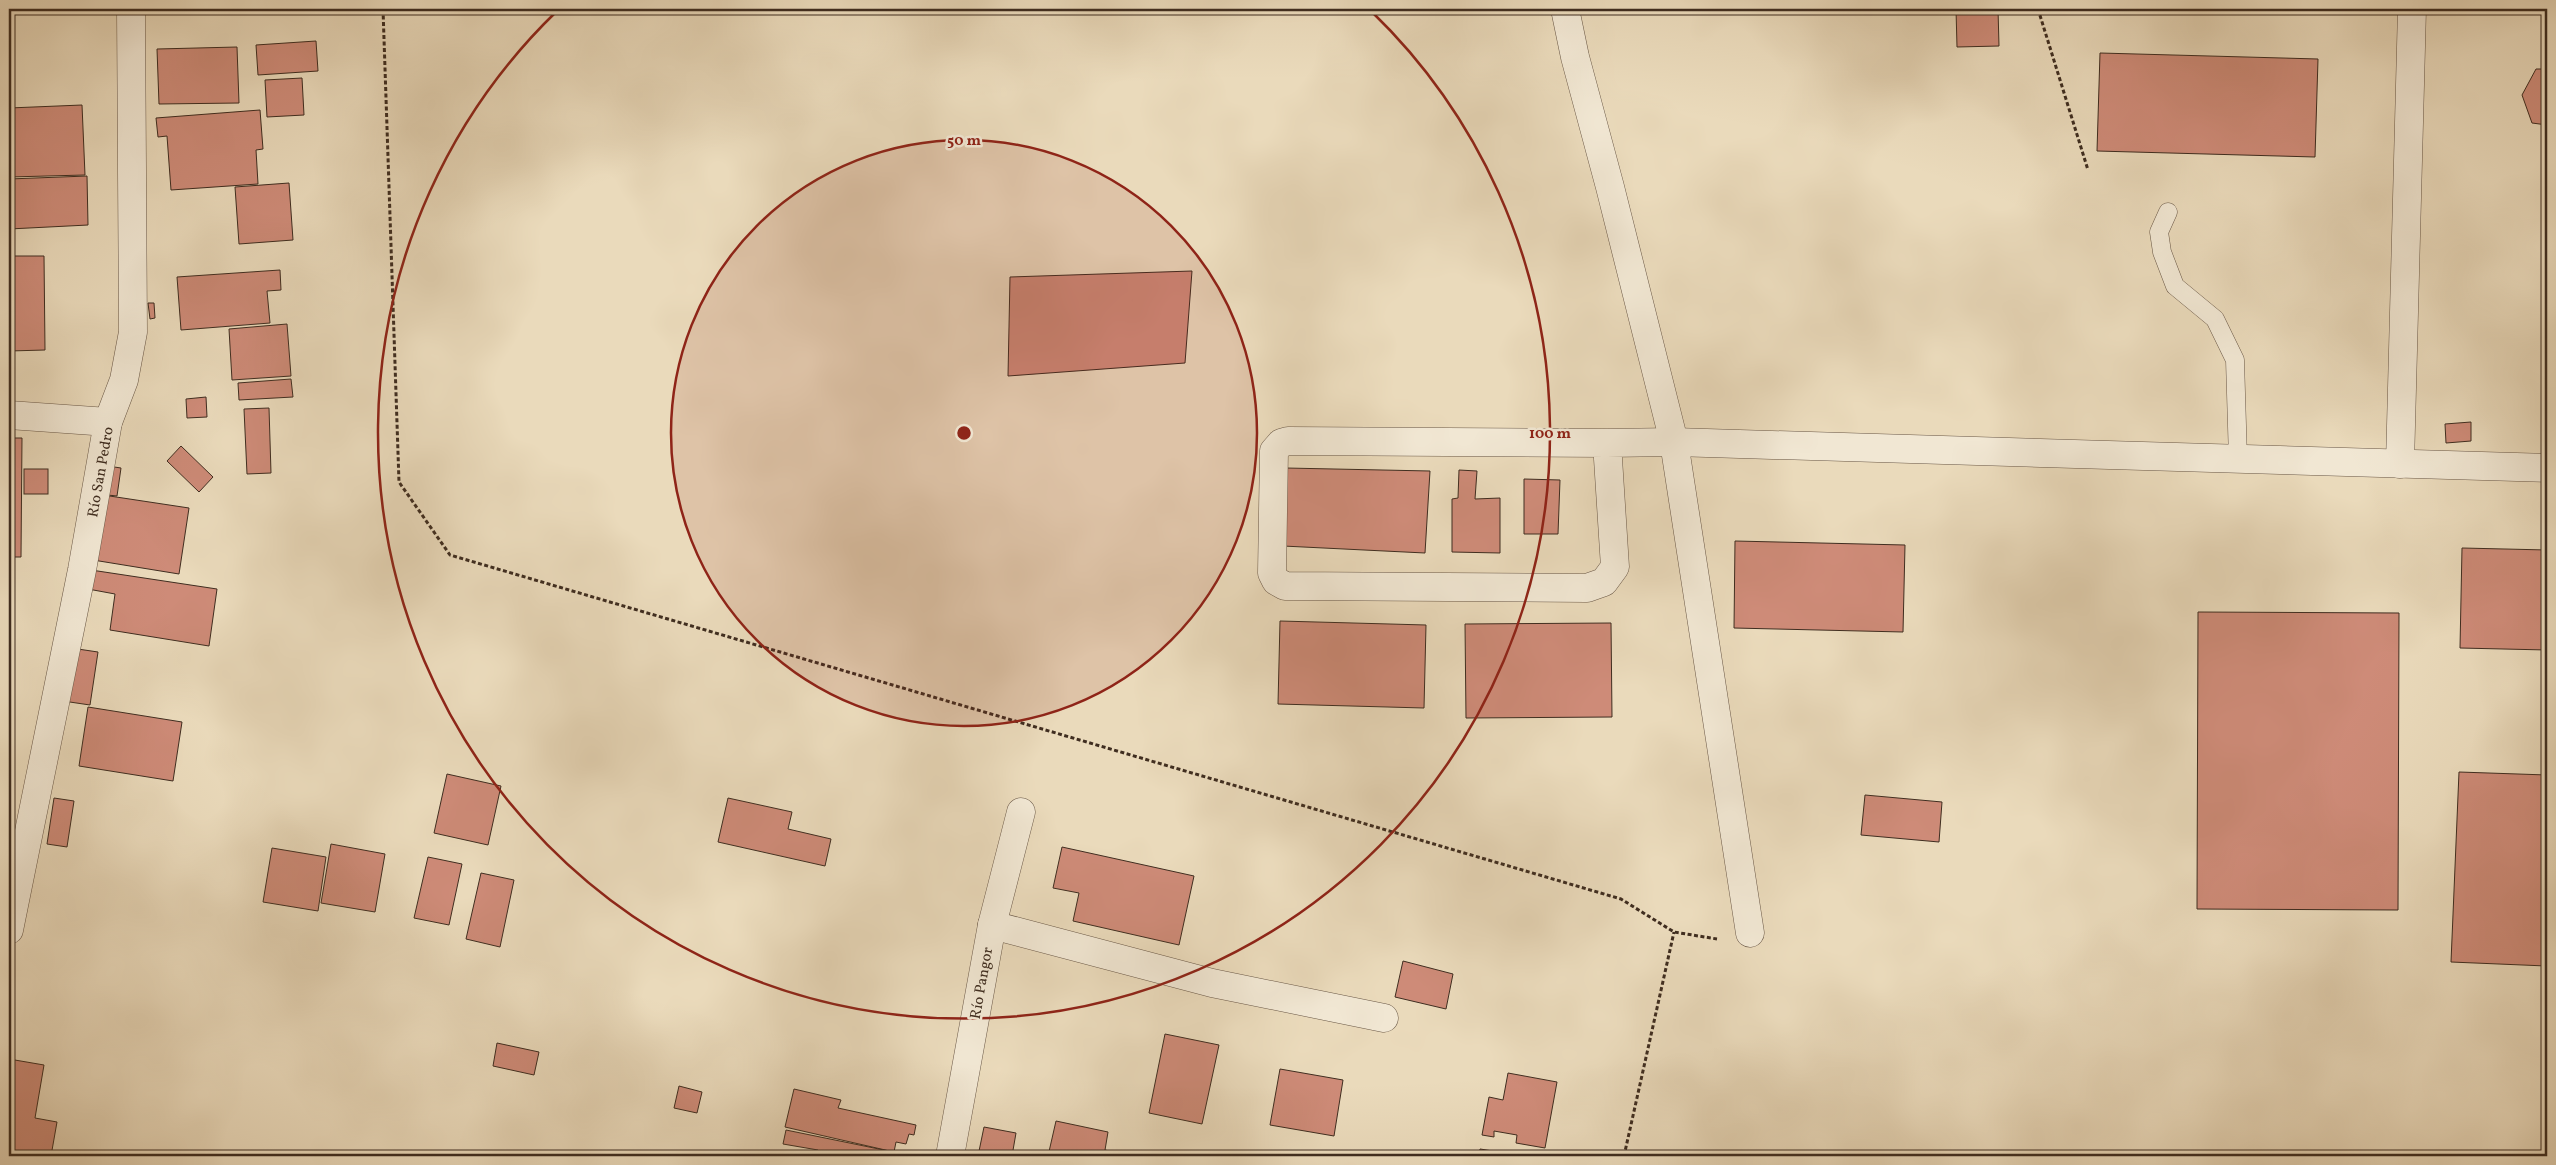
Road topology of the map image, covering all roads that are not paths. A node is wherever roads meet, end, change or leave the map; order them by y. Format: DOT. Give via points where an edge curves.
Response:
graph roads {
  1 [pos="131,9"];
  2 [pos="1565,9"];
  3 [pos="2412,9"];
  4 [pos="2168,212"];
  5 [pos="9,415"];
  6 [pos="108,422"];
  7 [pos="1674,442"];
  8 [pos="1607,444"];
  9 [pos="2238,459"];
  10 [pos="2400,464"];
  11 [pos="2547,468"];
  12 [pos="1020,812"];
  13 [pos="992,925"];
  14 [pos="9,930"];
  15 [pos="1750,934"];
  16 [pos="1384,1018"];
  17 [pos="950,1156"];
  1 -- 6 [label="street, Río San Pedro" via="133,332 124,380"];
  2 -- 7 [label="street"];
  3 -- 10 [label="street"];
  4 -- 9 [label="lane" via="2160,232 2162,252 2174,286 2215,319 2235,360"];
  5 -- 6 [label="street"];
  6 -- 14 [label="street, Río San Pedro" via="82,570"];
  7 -- 8 [label="street"];
  7 -- 9 [label="street"];
  7 -- 15 [label="street"];
  8 -- 8 [label="street" via="1615,567 1604,582 1587,588 1285,586 1276,581 1272,573 1274,452 1280,443"];
  9 -- 10 [label="street"];
  10 -- 11 [label="street"];
  12 -- 13 [label="street, Río Pangor"];
  13 -- 16 [label="street" via="1212,982"];
  13 -- 17 [label="street, Río Pangor"];
}
